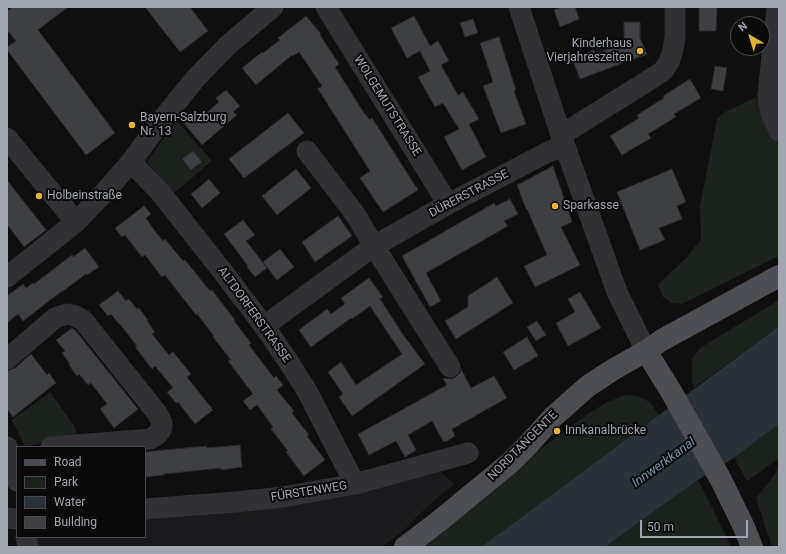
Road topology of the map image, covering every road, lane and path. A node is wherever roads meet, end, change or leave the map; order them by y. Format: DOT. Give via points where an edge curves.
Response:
graph roads {
  1 [pos="273,7"];
  2 [pos="326,7"];
  3 [pos="519,7"];
  4 [pos="675,7"];
  5 [pos="778,7"];
  6 [pos="778,125"];
  7 [pos="7,138"];
  8 [pos="563,140"];
  9 [pos="307,151"];
  10 [pos="131,162"];
  11 [pos="448,204"];
  12 [pos="76,222"];
  13 [pos="374,246"];
  14 [pos="779,276"];
  15 [pos="7,277"];
  16 [pos="264,326"];
  17 [pos="646,351"];
  18 [pos="7,359"];
  19 [pos="450,367"];
  20 [pos="62,446"];
  21 [pos="12,453"];
  22 [pos="468,453"];
  23 [pos="16,475"];
  24 [pos="355,484"];
  25 [pos="146,508"];
  26 [pos="405,547"];
  27 [pos="752,547"];
  1 -- 10 [label="street" via="196,78"];
  2 -- 11 [label="street, WOLGEMUTSTRASSE"];
  3 -- 8 [label="street"];
  4 -- 8 [label="street, DÜRERSTRASSE" via="673,50 663,71"];
  5 -- 6 [label="street" via="768,104"];
  7 -- 12 [label="street"];
  8 -- 11 [label="street, DÜRERSTRASSE" via="550,151"];
  8 -- 17 [label="street" via="617,292"];
  9 -- 13 [label="street" via="355,214"];
  10 -- 12 [label="street"];
  10 -- 16 [label="street, ALTDORFERSTRASSE" via="160,192"];
  11 -- 13 [label="street, DÜRERSTRASSE"];
  12 -- 15 [label="street"];
  13 -- 16 [label="street, DÜRERSTRASSE"];
  13 -- 19 [label="street"];
  14 -- 17 [label="main road, NORDTANGENTE"];
  16 -- 24 [label="street, ALTDORFERSTRASSE" via="307,391"];
  17 -- 26 [label="main road, NORDTANGENTE" via="588,386 553,416 528,445 505,466"];
  17 -- 27 [label="main road" via="721,480"];
  18 -- 20 [label="street" via="55,318 66,314 73,315 83,320 162,422 158,434 150,438"];
  21 -- 23 [label="street"];
  22 -- 24 [label="street, FÜRSTENWEG"];
  24 -- 25 [label="street, FÜRSTENWEG" via="283,497"];
}
